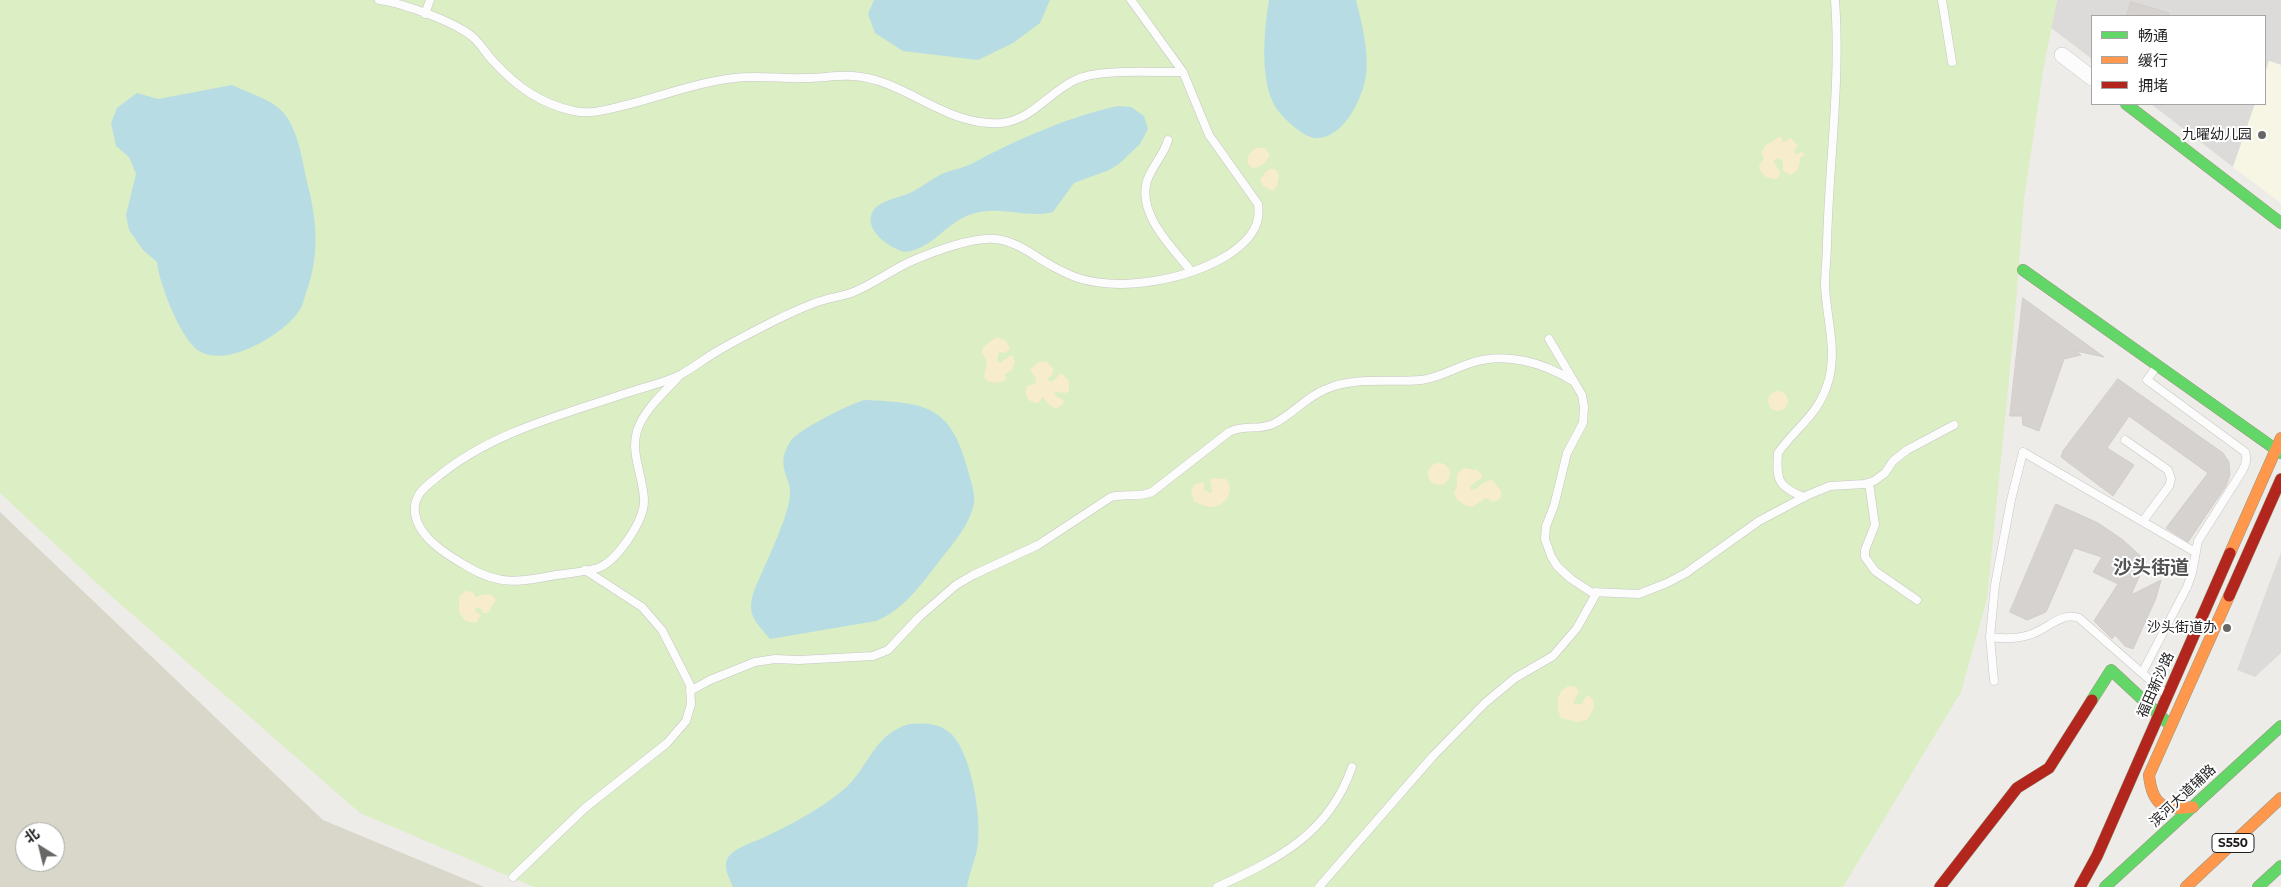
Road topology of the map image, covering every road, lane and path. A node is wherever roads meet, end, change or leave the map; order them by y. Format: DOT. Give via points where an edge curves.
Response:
graph roads {
  1 [pos="379,0"];
  2 [pos="430,0"];
  3 [pos="1131,0"];
  4 [pos="1835,0"];
  5 [pos="1942,0"];
  6 [pos="425,14"];
  7 [pos="2062,55"];
  8 [pos="1952,62"];
  9 [pos="1183,72"];
  10 [pos="2091,77"];
  11 [pos="2127,105"];
  12 [pos="1168,140"];
  13 [pos="2281,223"];
  14 [pos="2023,270"];
  15 [pos="1191,271"];
  16 [pos="1549,339"];
  17 [pos="2158,365"];
  18 [pos="680,375"];
  19 [pos="1573,381"];
  20 [pos="1954,425"];
  21 [pos="2281,438"];
  22 [pos="2125,440"];
  23 [pos="2279,452"];
  24 [pos="2281,479"];
  25 [pos="1870,483"];
  26 [pos="1804,497"];
  27 [pos="2143,521"];
  28 [pos="2195,552"];
  29 [pos="585,570"];
  30 [pos="1597,592"];
  31 [pos="1917,600"];
  32 [pos="1990,637"];
  33 [pos="2142,673"];
  34 [pos="1994,681"];
  35 [pos="690,690"];
  36 [pos="2168,696"];
  37 [pos="2179,708"];
  38 [pos="2159,715"];
  39 [pos="2171,726"];
  40 [pos="2281,726"];
  41 [pos="1352,766"];
  42 [pos="2281,798"];
  43 [pos="2193,807"];
  44 [pos="2281,866"];
  45 [pos="2202,872"];
  46 [pos="2281,872"];
  47 [pos="512,877"];
  48 [pos="1217,887"];
  49 [pos="1319,887"];
  50 [pos="1940,887"];
  51 [pos="2080,887"];
  52 [pos="2106,887"];
  53 [pos="2179,887"];
  54 [pos="2186,887"];
  55 [pos="2258,887"];
  56 [pos="2269,887"];
  1 -- 6 [label="lane" via="399,3"];
  2 -- 6 [label="lane"];
  3 -- 9 [label="lane"];
  4 -- 26 [label="lane" via="1834,129 1826,285 1832,362 1824,394 1816,410 1778,453 1778,476 1782,485"];
  5 -- 8 [label="lane"];
  6 -- 9 [label="lane" via="474,38 526,92 576,112 616,107 736,77 852,76 877,79 943,112 998,123 1026,116 1061,89 1090,75"];
  7 -- 10 [label="street"];
  9 -- 15 [label="lane" via="1209,135 1258,204 1260,213 1252,235 1242,245 1216,262"];
  11 -- 13 [label="main road"];
  12 -- 15 [label="lane" via="1147,180 1147,203 1157,227"];
  14 -- 17 [label="main road"];
  15 -- 18 [label="lane" via="1150,282 1124,284 1078,278 1017,245 998,239 979,240 915,259 851,293 818,302 778,319"];
  16 -- 19 [label="lane"];
  17 -- 23 [label="main road"];
  17 -- 28 [label="lane" via="2146,380 2245,452 2247,457 2245,466 2198,541"];
  18 -- 29 [label="lane" via="646,413 637,432 637,463 644,503 640,518 616,554 601,567"];
  18 -- 29 [label="lane" via="494,440 459,459 418,495 415,518 430,540 446,554 492,579 521,581"];
  19 -- 30 [label="lane" via="1582,395 1583,423 1568,453 1545,539 1557,566 1571,579 1591,592"];
  19 -- 35 [label="lane" via="1542,366 1511,359 1474,362 1437,378 1342,384 1322,390 1272,424 1240,427 1230,432 1152,492 1144,496 1111,496 1038,545 956,585 888,650 854,658 755,662"];
  20 -- 25 [label="lane" via="1911,447"];
  21 -- 23 [label="main road, 福田新沙路"];
  22 -- 27 [label="lane" via="2168,470 2171,479"];
  23 -- 36 [label="main road, 福田新沙路"];
  24 -- 37 [label="main road"];
  25 -- 26 [label="lane" via="1830,486"];
  25 -- 31 [label="lane" via="1876,525 1865,557 1875,571"];
  26 -- 30 [label="lane" via="1759,521 1686,573 1667,582 1639,594"];
  27 -- 28 [label="lane"];
  27 -- 32 [label="lane" via="2023,452 1994,585"];
  28 -- 33 [label="lane" via="2187,587"];
  29 -- 35 [label="lane" via="642,607 662,630"];
  30 -- 49 [label="lane" via="1577,628 1553,656 1515,678 1485,703 1433,756"];
  32 -- 33 [label="lane" via="2004,639 2029,635 2071,615 2079,618"];
  32 -- 34 [label="lane"];
  33 -- 36 [label="lane"];
  35 -- 47 [label="lane" via="692,704 686,721 667,743 585,808"];
  36 -- 37 [label="lane"];
  36 -- 38 [label="main road, 福田新沙路"];
  37 -- 39 [label="main road"];
  38 -- 39 [label="main road"];
  38 -- 50 [label="main road" via="2110,670 2048,768 2017,788"];
  38 -- 51 [label="main road, 福田新沙路" via="2097,856"];
  39 -- 43 [label="main road" via="2149,775 2150,789 2165,807 2176,811"];
  40 -- 43 [label="main road, 滨河大道辅路"];
  41 -- 48 [label="lane" via="1334,805 1309,834 1294,847"];
  42 -- 45 [label="main road, S550"];
  43 -- 52 [label="main road, 滨河大道辅路"];
  44 -- 55 [label="main road"];
  45 -- 53 [label="main road"];
  45 -- 54 [label="main road, S550"];
  46 -- 56 [label="main road"];
}
